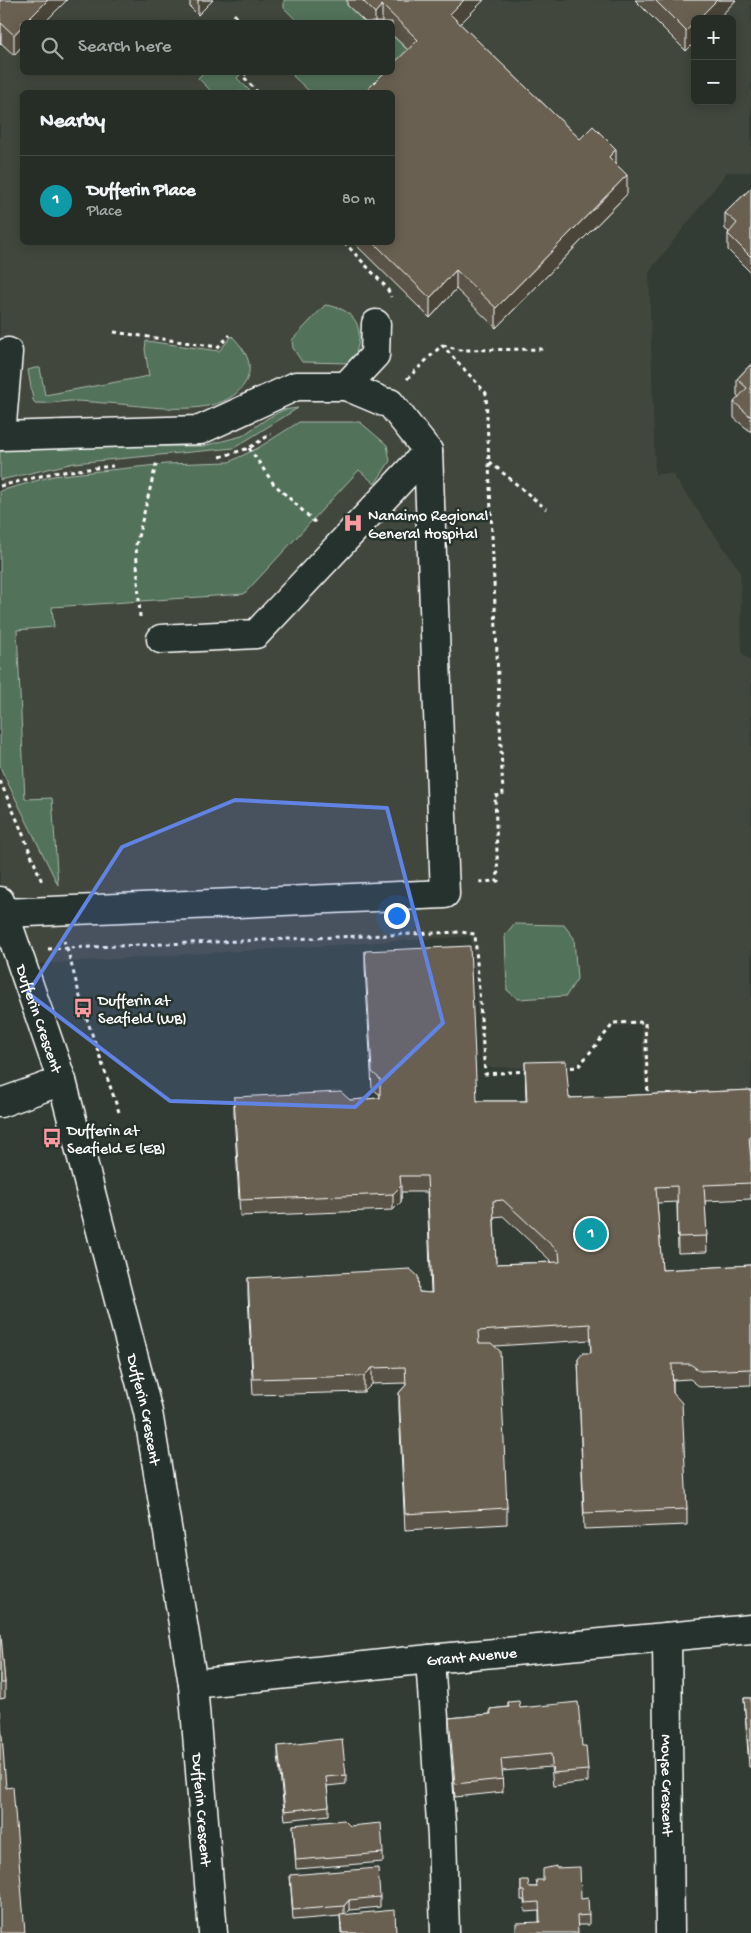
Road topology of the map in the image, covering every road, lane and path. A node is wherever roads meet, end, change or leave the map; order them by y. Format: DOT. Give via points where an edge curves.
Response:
graph roads {
  1 [pos="234,14"];
  2 [pos="239,20"];
  3 [pos="244,75"];
  4 [pos="255,90"];
  5 [pos="376,324"];
  6 [pos="114,332"];
  7 [pos="230,335"];
  8 [pos="442,345"];
  9 [pos="546,349"];
  10 [pos="8,352"];
  11 [pos="404,382"];
  12 [pos="346,386"];
  13 [pos="279,429"];
  14 [pos="1,436"];
  15 [pos="249,448"];
  16 [pos="428,451"];
  17 [pos="214,457"];
  18 [pos="166,460"];
  19 [pos="489,462"];
  20 [pos="118,465"];
  21 [pos="0,486"];
  22 [pos="546,509"];
  23 [pos="340,544"];
  24 [pos="141,621"];
  25 [pos="161,639"];
  26 [pos="0,781"];
  27 [pos="476,882"];
  28 [pos="2,907"];
  29 [pos="53,911"];
  30 [pos="67,948"];
  31 [pos="559,1068"];
  32 [pos="531,1070"];
  33 [pos="62,1081"];
  34 [pos="657,1100"];
  35 [pos="0,1103"];
  36 [pos="119,1112"];
  37 [pos="751,1629"];
  38 [pos="667,1637"];
  39 [pos="430,1659"];
  40 [pos="193,1684"];
  41 [pos="213,1933"];
  42 [pos="444,1933"];
  43 [pos="670,1933"];
  1 -- 2 [label="path"];
  3 -- 4 [label="path"];
  5 -- 12 [label="street" via="375,355"];
  6 -- 7 [label="path" via="218,347"];
  8 -- 9 [label="path" via="460,350"];
  8 -- 11 [label="path"];
  8 -- 19 [label="path" via="486,392"];
  10 -- 14 [label="street"];
  12 -- 14 [label="street" via="296,386 200,430"];
  12 -- 16 [label="street" via="390,403"];
  13 -- 15 [label="path"];
  15 -- 17 [label="path"];
  15 -- 23 [label="path" via="273,482"];
  16 -- 23 [label="street"];
  16 -- 29 [label="street" via="445,894"];
  18 -- 24 [label="path" via="156,461 136,545"];
  19 -- 22 [label="path"];
  19 -- 27 [label="path" via="503,795 495,796 498,881"];
  20 -- 21 [label="path" via="53,473"];
  23 -- 25 [label="street" via="256,634"];
  26 -- 29 [label="path"];
  28 -- 29 [label="street"];
  28 -- 33 [label="street, Dufferin Crescent"];
  29 -- 30 [label="path"];
  30 -- 32 [label="path" via="460,932 475,934 485,1074"];
  30 -- 36 [label="path" via="83,1008"];
  31 -- 34 [label="path" via="578,1067 614,1023 645,1022 648,1100"];
  33 -- 35 [label="street"];
  33 -- 40 [label="street, Dufferin Crescent" via="148,1412"];
  37 -- 38 [label="street, Grant Avenue"];
  38 -- 39 [label="street, Grant Avenue"];
  38 -- 43 [label="street, Moyse Crescent"];
  39 -- 40 [label="street, Grant Avenue"];
  39 -- 42 [label="street" via="442,1837"];
  40 -- 41 [label="street, Dufferin Crescent"];
}
